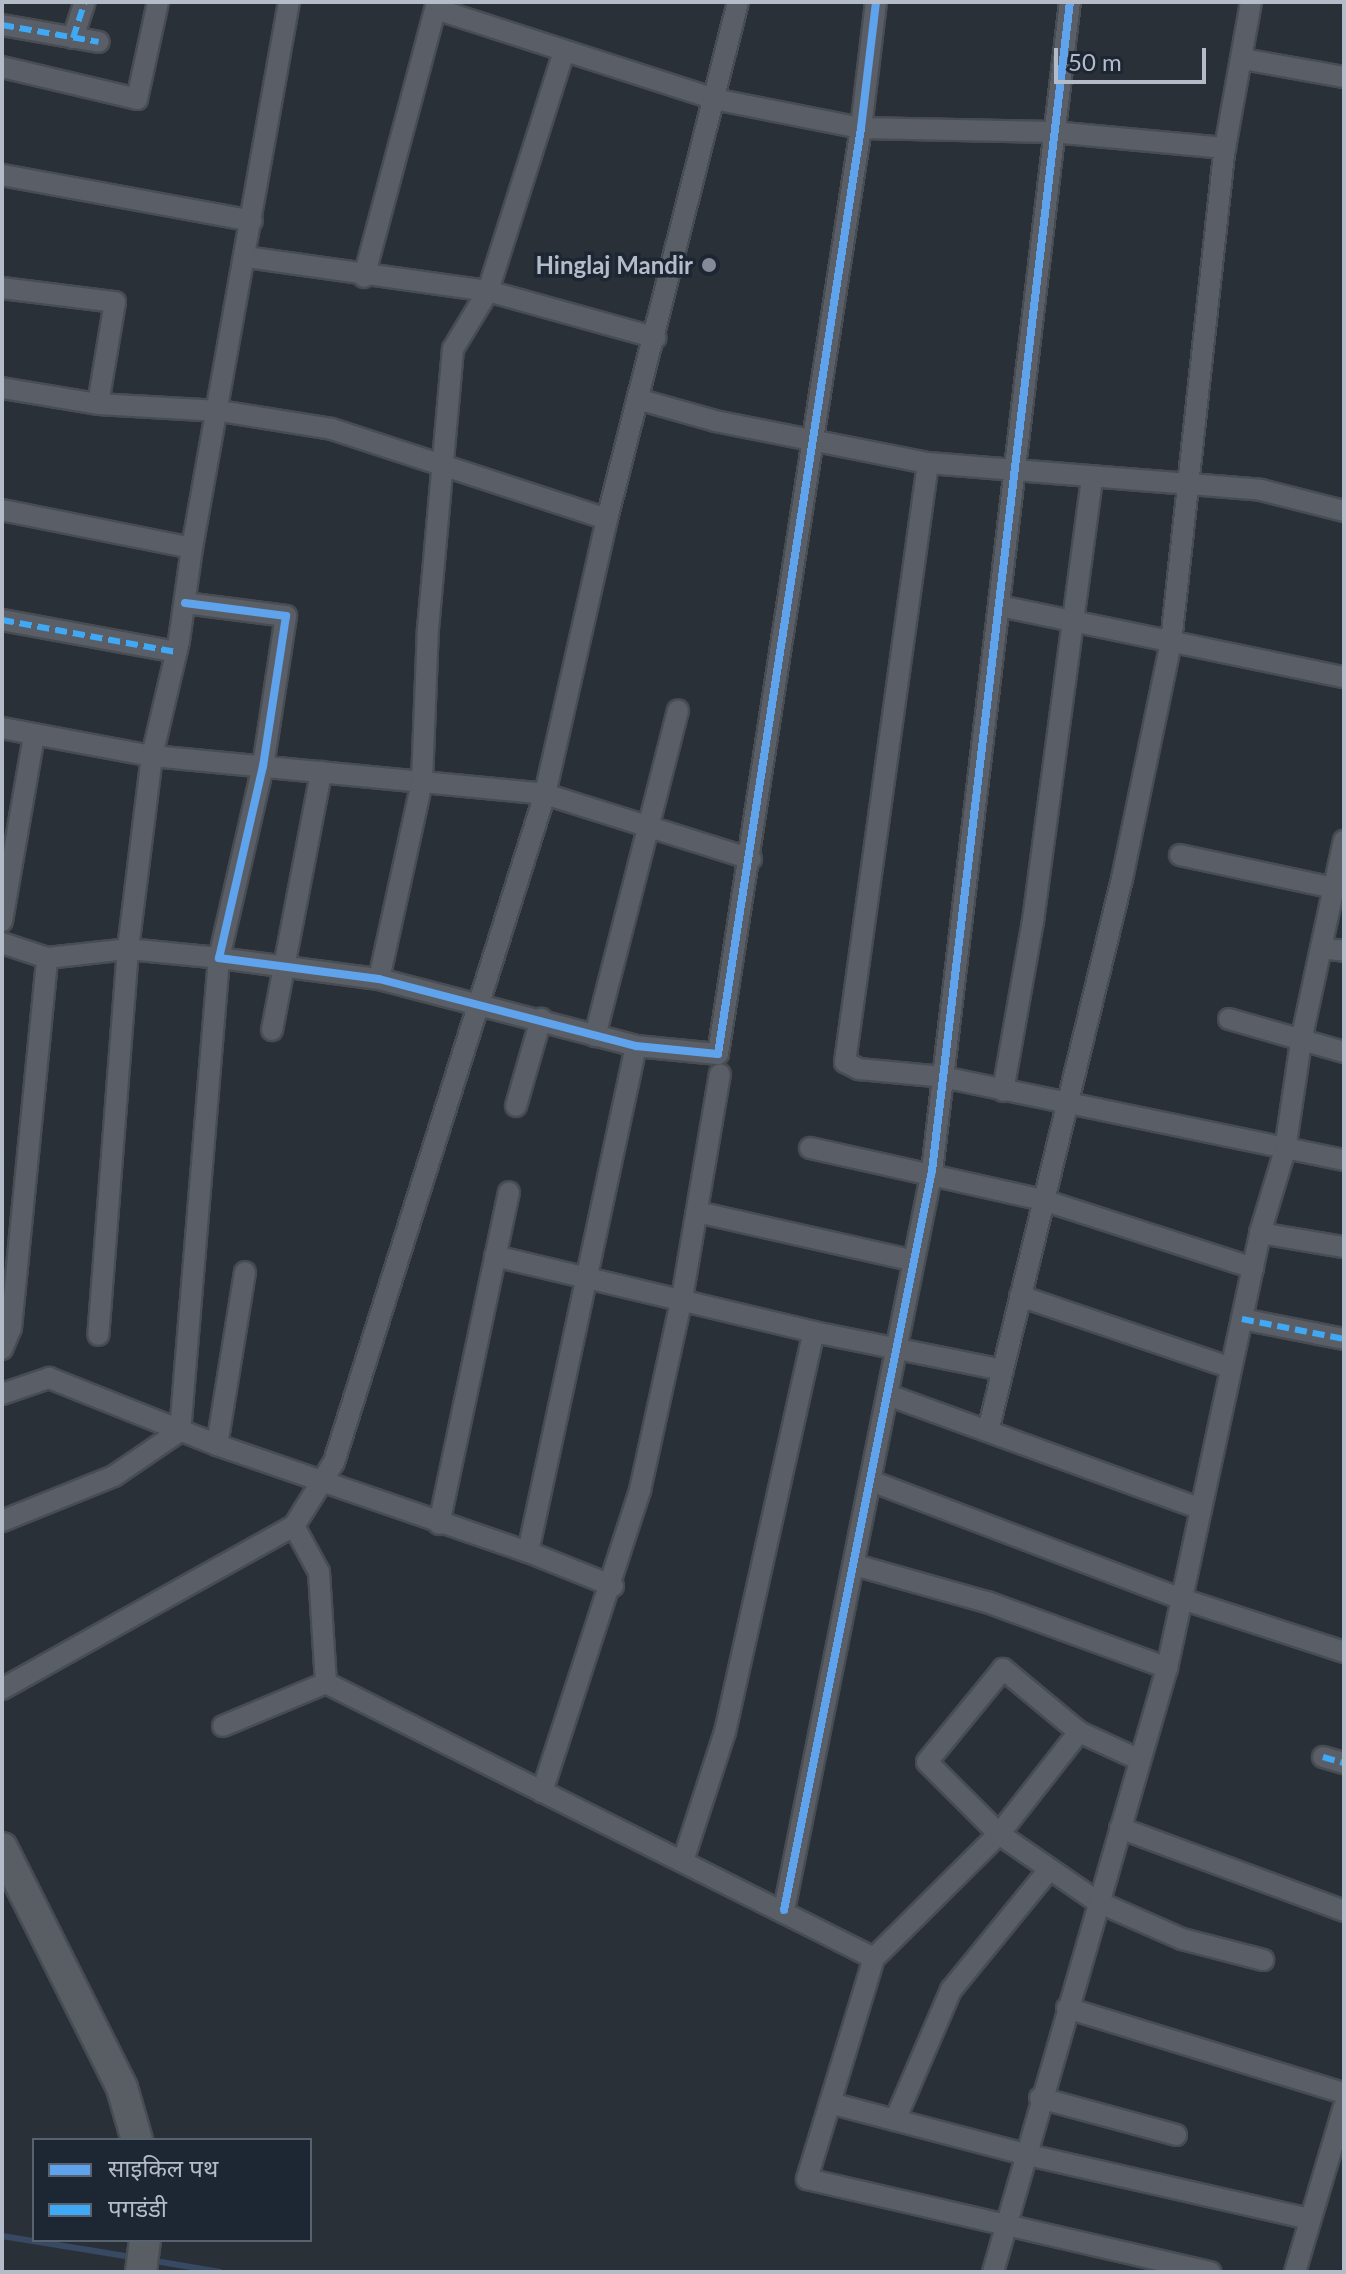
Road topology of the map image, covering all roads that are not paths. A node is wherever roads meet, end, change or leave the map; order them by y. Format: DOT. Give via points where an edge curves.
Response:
graph roads {
  1 [pos="85,2"];
  2 [pos="158,2"];
  3 [pos="289,2"];
  4 [pos="738,2"];
  5 [pos="876,2"];
  6 [pos="1070,2"];
  7 [pos="1251,2"];
  8 [pos="436,5"];
  9 [pos="2,25"];
  10 [pos="73,38"];
  11 [pos="99,42"];
  12 [pos="564,52"];
  13 [pos="1243,59"];
  14 [pos="2,67"];
  15 [pos="1344,77"];
  16 [pos="714,99"];
  17 [pos="861,128"];
  18 [pos="1052,132"];
  19 [pos="1225,148"];
  20 [pos="2,175"];
  21 [pos="252,221"];
  22 [pos="246,257"];
  23 [pos="364,277"];
  24 [pos="2,288"];
  25 [pos="488,291"];
  26 [pos="656,338"];
  27 [pos="2,388"];
  28 [pos="641,400"];
  29 [pos="98,404"];
  30 [pos="220,411"];
  31 [pos="813,442"];
  32 [pos="928,463"];
  33 [pos="440,466"];
  34 [pos="1016,472"];
  35 [pos="1092,478"];
  36 [pos="1188,483"];
  37 [pos="2,510"];
  38 [pos="1344,511"];
  39 [pos="607,519"];
  40 [pos="192,548"];
  41 [pos="185,603"];
  42 [pos="1000,606"];
  43 [pos="2,620"];
  44 [pos="1070,621"];
  45 [pos="1171,642"];
  46 [pos="176,652"];
  47 [pos="1344,677"];
  48 [pos="678,710"];
  49 [pos="2,728"];
  50 [pos="33,741"];
  51 [pos="152,756"];
  52 [pos="263,766"];
  53 [pos="321,772"];
  54 [pos="422,782"];
  55 [pos="545,794"];
  56 [pos="649,828"];
  57 [pos="1344,842"];
  58 [pos="1180,855"];
  59 [pos="751,859"];
  60 [pos="1334,888"];
  61 [pos="2,921"];
  62 [pos="2,943"];
  63 [pos="1321,948"];
  64 [pos="128,949"];
  65 [pos="1344,951"];
  66 [pos="47,958"];
  67 [pos="219,958"];
  68 [pos="280,969"];
  69 [pos="379,979"];
  70 [pos="480,1002"];
  71 [pos="541,1019"];
  72 [pos="1229,1019"];
  73 [pos="272,1030"];
  74 [pos="595,1036"];
  75 [pos="1301,1041"];
  76 [pos="636,1046"];
  77 [pos="1344,1052"];
  78 [pos="720,1074"];
  79 [pos="943,1077"];
  80 [pos="1003,1091"];
  81 [pos="1065,1103"];
  82 [pos="516,1106"];
  83 [pos="810,1148"];
  84 [pos="1285,1150"];
  85 [pos="1344,1160"];
  86 [pos="932,1171"];
  87 [pos="509,1192"];
  88 [pos="1043,1200"];
  89 [pos="697,1212"];
  90 [pos="1260,1233"];
  91 [pos="1344,1247"];
  92 [pos="495,1256"];
  93 [pos="914,1261"];
  94 [pos="1253,1268"];
  95 [pos="245,1272"];
  96 [pos="589,1275"];
  97 [pos="1020,1296"];
  98 [pos="682,1298"];
  99 [pos="1242,1319"];
  100 [pos="814,1332"];
  101 [pos="98,1335"];
  102 [pos="1344,1339"];
  103 [pos="898,1346"];
  104 [pos="2,1349"];
  105 [pos="1231,1368"];
  106 [pos="1003,1370"];
  107 [pos="2,1394"];
  108 [pos="888,1395"];
  109 [pos="180,1431"];
  110 [pos="988,1431"];
  111 [pos="217,1445"];
  112 [pos="871,1481"];
  113 [pos="321,1482"];
  114 [pos="1201,1509"];
  115 [pos="2,1521"];
  116 [pos="439,1524"];
  117 [pos="294,1526"];
  118 [pos="528,1552"];
  119 [pos="855,1565"];
  120 [pos="613,1586"];
  121 [pos="1182,1599"];
  122 [pos="1344,1652"];
  123 [pos="1167,1668"];
  124 [pos="326,1683"];
  125 [pos="2,1689"];
  126 [pos="223,1726"];
  127 [pos="1079,1732"];
  128 [pos="1323,1757"];
  129 [pos="1140,1760"];
  130 [pos="1344,1763"];
  131 [pos="542,1792"];
  132 [pos="1120,1828"];
  133 [pos="999,1834"];
  134 [pos="2,1848"];
  135 [pos="683,1861"];
  136 [pos="1048,1871"];
  137 [pos="1098,1902"];
  138 [pos="784,1910"];
  139 [pos="1344,1911"];
  140 [pos="874,1958"];
  141 [pos="1263,1960"];
  142 [pos="1067,2008"];
  143 [pos="1344,2093"];
  144 [pos="1040,2098"];
  145 [pos="830,2103"];
  146 [pos="1344,2107"];
  147 [pos="895,2120"];
  148 [pos="1176,2135"];
  149 [pos="136,2138"];
  150 [pos="1024,2154"];
  151 [pos="1310,2219"];
  152 [pos="1004,2222"];
  153 [pos="145,2242"];
  154 [pos="141,2272"];
  155 [pos="993,2272"];
  156 [pos="1210,2272"];
  157 [pos="1295,2272"];
  1 -- 10 [label="street"];
  2 -- 14 [label="street" via="137,99"];
  3 -- 21 [label="street"];
  4 -- 16 [label="street"];
  5 -- 17 [label="street"];
  6 -- 18 [label="street"];
  7 -- 13 [label="street"];
  8 -- 12 [label="street"];
  8 -- 23 [label="street"];
  9 -- 10 [label="street"];
  10 -- 11 [label="street"];
  12 -- 16 [label="street"];
  12 -- 25 [label="street"];
  13 -- 15 [label="street"];
  13 -- 19 [label="street"];
  16 -- 17 [label="street"];
  16 -- 26 [label="street"];
  17 -- 18 [label="street"];
  17 -- 31 [label="street"];
  18 -- 19 [label="street"];
  18 -- 34 [label="street"];
  19 -- 36 [label="street"];
  20 -- 21 [label="street"];
  21 -- 22 [label="street"];
  22 -- 23 [label="street"];
  22 -- 30 [label="street"];
  23 -- 25 [label="street"];
  24 -- 29 [label="street" via="115,302"];
  25 -- 26 [label="street"];
  25 -- 33 [label="street" via="453,349"];
  26 -- 28 [label="street"];
  27 -- 29 [label="street"];
  28 -- 31 [label="street"];
  28 -- 39 [label="street"];
  29 -- 30 [label="street"];
  30 -- 33 [label="street" via="332,429"];
  30 -- 40 [label="street"];
  31 -- 32 [label="street"];
  31 -- 59 [label="street"];
  32 -- 34 [label="street"];
  32 -- 79 [label="street" via="845,1062 859,1069"];
  33 -- 39 [label="street"];
  33 -- 54 [label="street"];
  34 -- 35 [label="street"];
  34 -- 42 [label="street"];
  35 -- 36 [label="street"];
  35 -- 44 [label="street"];
  36 -- 38 [label="street" via="1261,490"];
  36 -- 45 [label="street"];
  37 -- 40 [label="street"];
  39 -- 55 [label="street"];
  40 -- 41 [label="street"];
  41 -- 46 [label="street"];
  41 -- 52 [label="street" via="286,616"];
  42 -- 44 [label="street"];
  42 -- 79 [label="street"];
  43 -- 46 [label="street"];
  44 -- 45 [label="street"];
  44 -- 80 [label="street" via="1033,921"];
  45 -- 47 [label="street"];
  45 -- 81 [label="street" via="1122,879"];
  46 -- 51 [label="street"];
  48 -- 56 [label="street"];
  49 -- 51 [label="street"];
  50 -- 61 [label="street"];
  51 -- 52 [label="street"];
  51 -- 64 [label="street"];
  52 -- 53 [label="street"];
  52 -- 67 [label="street"];
  53 -- 54 [label="street"];
  53 -- 68 [label="street"];
  54 -- 55 [label="street"];
  54 -- 69 [label="street"];
  55 -- 56 [label="street"];
  55 -- 70 [label="street"];
  56 -- 59 [label="street"];
  56 -- 74 [label="street"];
  57 -- 60 [label="street"];
  58 -- 60 [label="street"];
  59 -- 76 [label="street" via="718,1054"];
  60 -- 63 [label="street"];
  62 -- 66 [label="street"];
  63 -- 65 [label="street"];
  63 -- 75 [label="street"];
  64 -- 66 [label="street"];
  64 -- 67 [label="street"];
  64 -- 101 [label="street"];
  66 -- 104 [label="street" via="11,1328"];
  67 -- 68 [label="street"];
  67 -- 109 [label="street"];
  68 -- 69 [label="street"];
  68 -- 73 [label="street"];
  69 -- 70 [label="street"];
  70 -- 71 [label="street"];
  70 -- 113 [label="street" via="334,1462"];
  71 -- 74 [label="street"];
  71 -- 82 [label="street"];
  72 -- 75 [label="street"];
  74 -- 76 [label="street"];
  75 -- 77 [label="street"];
  75 -- 84 [label="street"];
  76 -- 96 [label="street"];
  78 -- 89 [label="street"];
  79 -- 80 [label="street"];
  79 -- 86 [label="street"];
  80 -- 81 [label="street"];
  81 -- 84 [label="street"];
  81 -- 88 [label="street"];
  83 -- 86 [label="street"];
  84 -- 85 [label="street"];
  84 -- 90 [label="street"];
  86 -- 88 [label="street"];
  86 -- 93 [label="street"];
  87 -- 92 [label="street"];
  88 -- 94 [label="street"];
  88 -- 97 [label="street"];
  89 -- 93 [label="street"];
  89 -- 98 [label="street"];
  90 -- 91 [label="street"];
  90 -- 94 [label="street"];
  92 -- 96 [label="street"];
  92 -- 116 [label="street"];
  93 -- 103 [label="street"];
  94 -- 99 [label="street"];
  95 -- 111 [label="street"];
  96 -- 98 [label="street"];
  96 -- 118 [label="street"];
  97 -- 105 [label="street"];
  97 -- 106 [label="street"];
  98 -- 100 [label="street"];
  98 -- 120 [label="street"];
  99 -- 102 [label="street"];
  99 -- 105 [label="street"];
  100 -- 103 [label="street"];
  100 -- 135 [label="street" via="725,1732"];
  103 -- 106 [label="street"];
  103 -- 108 [label="street"];
  105 -- 114 [label="street"];
  106 -- 110 [label="street"];
  107 -- 109 [label="street" via="49,1378"];
  108 -- 110 [label="street"];
  108 -- 112 [label="street"];
  109 -- 111 [label="street"];
  109 -- 115 [label="street" via="114,1476"];
  110 -- 114 [label="street"];
  111 -- 113 [label="street"];
  112 -- 119 [label="street"];
  112 -- 121 [label="street"];
  113 -- 116 [label="street"];
  113 -- 117 [label="street"];
  114 -- 121 [label="street"];
  116 -- 118 [label="street"];
  117 -- 124 [label="street" via="319,1572"];
  117 -- 125 [label="street"];
  118 -- 120 [label="street"];
  119 -- 123 [label="street" via="987,1602"];
  119 -- 138 [label="street"];
  120 -- 131 [label="street"];
  121 -- 122 [label="street"];
  121 -- 123 [label="street"];
  123 -- 129 [label="street"];
  124 -- 126 [label="street"];
  124 -- 131 [label="street"];
  127 -- 129 [label="street"];
  127 -- 133 [label="street"];
  127 -- 133 [label="street" via="1003,1669 927,1762"];
  128 -- 130 [label="street"];
  129 -- 132 [label="street"];
  131 -- 135 [label="street"];
  132 -- 137 [label="street"];
  132 -- 139 [label="street"];
  133 -- 136 [label="street"];
  133 -- 140 [label="street"];
  134 -- 149 [label="street" via="122,2088"];
  135 -- 138 [label="street"];
  136 -- 137 [label="street"];
  136 -- 147 [label="street" via="951,1990"];
  137 -- 141 [label="street" via="1182,1939"];
  137 -- 142 [label="street"];
  138 -- 140 [label="street"];
  140 -- 145 [label="street"];
  142 -- 143 [label="street"];
  142 -- 144 [label="street"];
  144 -- 148 [label="street"];
  144 -- 150 [label="street"];
  145 -- 147 [label="street"];
  145 -- 152 [label="street" via="807,2179"];
  146 -- 151 [label="street"];
  147 -- 150 [label="street"];
  150 -- 151 [label="street"];
  150 -- 152 [label="street"];
  151 -- 157 [label="street"];
  152 -- 155 [label="street"];
  152 -- 156 [label="street"];
  153 -- 154 [label="street"];
}
